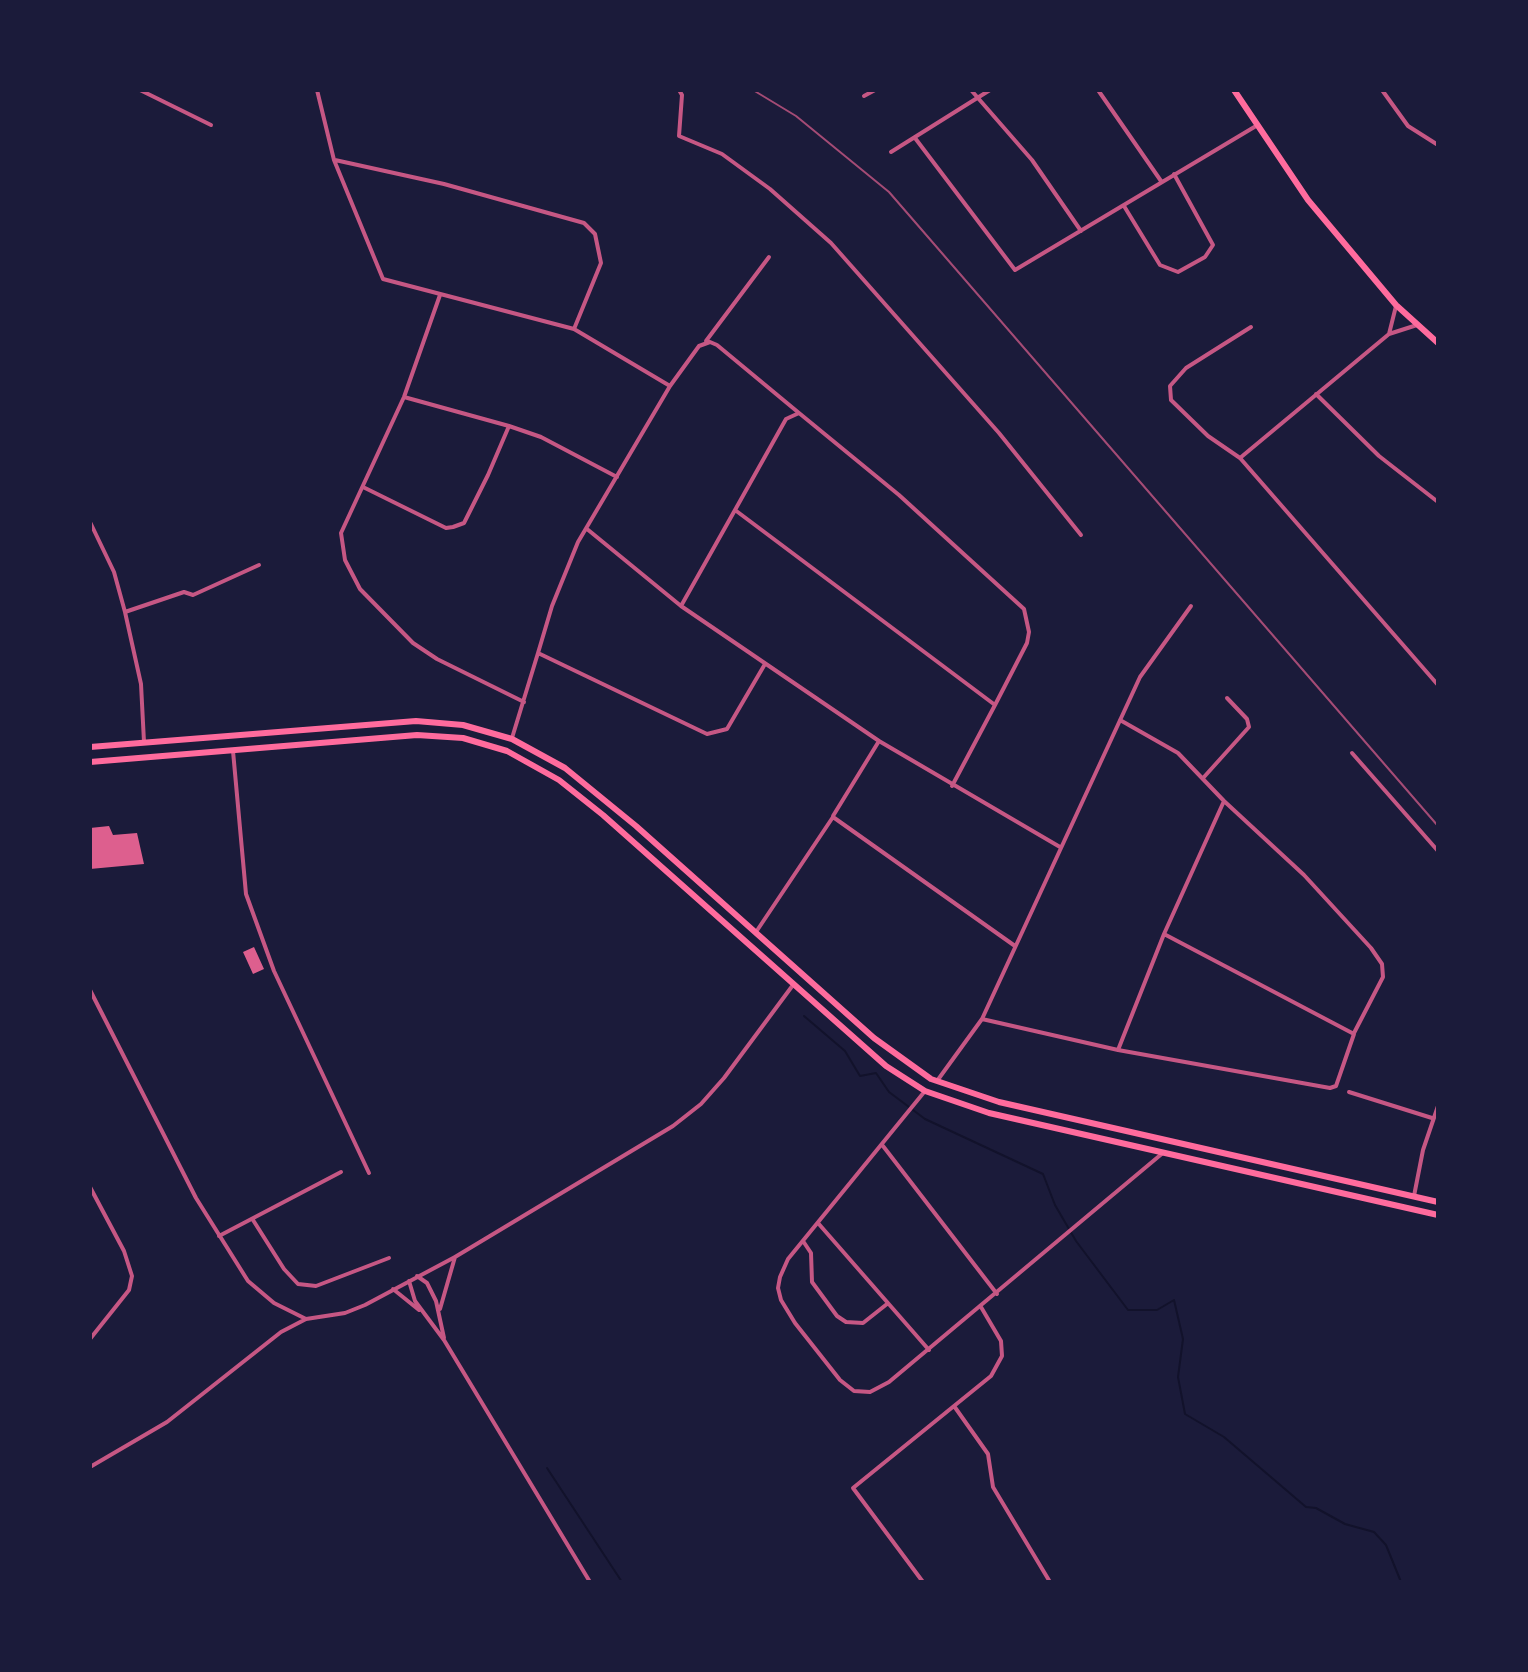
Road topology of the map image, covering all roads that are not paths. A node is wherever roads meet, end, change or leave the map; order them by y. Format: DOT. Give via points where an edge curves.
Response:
graph roads {
  1 [pos="140,90"];
  2 [pos="317,90"];
  3 [pos="679,90"];
  4 [pos="875,90"];
  5 [pos="971,90"];
  6 [pos="990,90"];
  7 [pos="1098,90"];
  8 [pos="1234,90"];
  9 [pos="1382,90"];
  10 [pos="864,96"];
  11 [pos="976,98"];
  12 [pos="211,125"];
  13 [pos="1256,126"];
  14 [pos="915,138"];
  15 [pos="1438,145"];
  16 [pos="891,152"];
  17 [pos="334,160"];
  18 [pos="1174,174"];
  19 [pos="1161,181"];
  20 [pos="1124,206"];
  21 [pos="1081,231"];
  22 [pos="769,257"];
  23 [pos="440,295"];
  24 [pos="1396,305"];
  25 [pos="1417,325"];
  26 [pos="1251,327"];
  27 [pos="574,329"];
  28 [pos="1389,334"];
  29 [pos="705,343"];
  30 [pos="1438,343"];
  31 [pos="670,386"];
  32 [pos="1316,394"];
  33 [pos="404,397"];
  34 [pos="799,413"];
  35 [pos="509,426"];
  36 [pos="1240,458"];
  37 [pos="617,477"];
  38 [pos="363,487"];
  39 [pos="1438,502"];
  40 [pos="735,510"];
  41 [pos="90,522"];
  42 [pos="587,529"];
  43 [pos="1081,535"];
  44 [pos="259,565"];
  45 [pos="681,606"];
  46 [pos="1191,606"];
  47 [pos="125,612"];
  48 [pos="538,653"];
  49 [pos="765,664"];
  50 [pos="1438,685"];
  51 [pos="1227,698"];
  52 [pos="524,702"];
  53 [pos="995,705"];
  54 [pos="1120,720"];
  55 [pos="512,739"];
  56 [pos="879,741"];
  57 [pos="144,742"];
  58 [pos="90,747"];
  59 [pos="233,750"];
  60 [pos="1352,753"];
  61 [pos="90,762"];
  62 [pos="1204,777"];
  63 [pos="952,786"];
  64 [pos="1224,801"];
  65 [pos="833,817"];
  66 [pos="1060,847"];
  67 [pos="1438,851"];
  68 [pos="755,933"];
  69 [pos="1164,934"];
  70 [pos="1015,946"];
  71 [pos="793,985"];
  72 [pos="90,990"];
  73 [pos="982,1019"];
  74 [pos="1354,1034"];
  75 [pos="1118,1050"];
  76 [pos="937,1081"];
  77 [pos="925,1091"];
  78 [pos="1349,1092"];
  79 [pos="1438,1106"];
  80 [pos="1432,1118"];
  81 [pos="883,1146"];
  82 [pos="1164,1152"];
  83 [pos="341,1172"];
  84 [pos="369,1173"];
  85 [pos="90,1187"];
  86 [pos="1390,1191"];
  87 [pos="1414,1196"];
  88 [pos="1438,1202"];
  89 [pos="1387,1203"];
  90 [pos="1438,1215"];
  91 [pos="253,1220"];
  92 [pos="818,1223"];
  93 [pos="219,1236"];
  94 [pos="803,1241"];
  95 [pos="455,1257"];
  96 [pos="389,1258"];
  97 [pos="417,1276"];
  98 [pos="409,1281"];
  99 [pos="393,1289"];
  100 [pos="997,1294"];
  101 [pos="887,1304"];
  102 [pos="981,1307"];
  103 [pos="440,1311"];
  104 [pos="424,1313"];
  105 [pos="306,1319"];
  106 [pos="90,1339"];
  107 [pos="444,1340"];
  108 [pos="929,1350"];
  109 [pos="954,1406"];
  110 [pos="90,1467"];
  111 [pos="590,1582"];
  112 [pos="923,1582"];
  113 [pos="1050,1582"];
  1 -- 12 [label="street"];
  2 -- 17 [label="street"];
  3 -- 43 [label="street" via="679,136 722,154 831,243 999,433"];
  4 -- 10 [label="street"];
  5 -- 11 [label="street"];
  6 -- 11 [label="street"];
  7 -- 19 [label="street"];
  8 -- 13 [label="main road"];
  9 -- 15 [label="street" via="1408,126"];
  11 -- 14 [label="street"];
  11 -- 21 [label="street" via="1032,160"];
  13 -- 18 [label="street"];
  13 -- 24 [label="main road" via="1308,200"];
  14 -- 16 [label="street"];
  14 -- 21 [label="street" via="1010,268 1021,269"];
  17 -- 23 [label="street" via="383,279"];
  17 -- 27 [label="street" via="584,223 595,234 601,263"];
  18 -- 19 [label="street"];
  18 -- 20 [label="street" via="1213,245 1205,257 1178,272 1160,265"];
  19 -- 20 [label="street"];
  20 -- 21 [label="street"];
  22 -- 29 [label="street"];
  23 -- 27 [label="street"];
  23 -- 33 [label="street"];
  24 -- 25 [label="main road"];
  24 -- 28 [label="street"];
  25 -- 28 [label="street"];
  25 -- 30 [label="main road"];
  26 -- 36 [label="street" via="1186,368 1170,386 1171,400 1181,413"];
  27 -- 31 [label="street"];
  28 -- 32 [label="street"];
  29 -- 31 [label="street"];
  29 -- 34 [label="street" via="717,345"];
  31 -- 37 [label="street"];
  32 -- 36 [label="street"];
  32 -- 39 [label="street" via="1379,456"];
  33 -- 35 [label="street"];
  33 -- 38 [label="street"];
  34 -- 40 [label="street" via="786,419"];
  34 -- 53 [label="street" via="1024,609 1027,643"];
  35 -- 37 [label="street"];
  35 -- 38 [label="street" via="464,523 446,528"];
  36 -- 50 [label="street"];
  37 -- 42 [label="street"];
  38 -- 52 [label="street" via="341,533 345,560 360,589 413,643"];
  40 -- 45 [label="street"];
  40 -- 53 [label="street"];
  41 -- 47 [label="street" via="114,572"];
  42 -- 45 [label="street"];
  42 -- 48 [label="street" via="570,557"];
  44 -- 47 [label="street" via="193,595 184,592"];
  45 -- 49 [label="street"];
  46 -- 54 [label="street" via="1146,667"];
  47 -- 57 [label="street" via="141,684"];
  48 -- 49 [label="street" via="707,734 727,729"];
  48 -- 52 [label="street"];
  49 -- 56 [label="street"];
  51 -- 62 [label="street" via="1249,727"];
  52 -- 55 [label="street"];
  53 -- 63 [label="street"];
  54 -- 62 [label="street" via="1178,753"];
  54 -- 66 [label="street"];
  55 -- 57 [label="main road" via="463,725 416,721"];
  55 -- 68 [label="main road" via="565,768"];
  56 -- 63 [label="street"];
  56 -- 65 [label="street"];
  57 -- 58 [label="main road"];
  59 -- 61 [label="main road"];
  59 -- 71 [label="main road" via="417,735 463,738 507,751 547,772 603,815"];
  59 -- 84 [label="street" via="246,894 274,971"];
  60 -- 67 [label="street"];
  62 -- 64 [label="street"];
  63 -- 66 [label="street"];
  64 -- 69 [label="street"];
  64 -- 74 [label="street" via="1304,875 1382,964 1379,990"];
  65 -- 68 [label="street"];
  65 -- 70 [label="street"];
  66 -- 70 [label="street"];
  68 -- 76 [label="main road" via="884,1046"];
  69 -- 74 [label="street"];
  69 -- 75 [label="street"];
  70 -- 73 [label="street"];
  71 -- 77 [label="main road" via="886,1066"];
  71 -- 95 [label="street" via="701,1104"];
  72 -- 93 [label="street"];
  73 -- 75 [label="street"];
  73 -- 76 [label="street"];
  74 -- 75 [label="street" via="1336,1086 1330,1088"];
  76 -- 86 [label="main road" via="999,1102"];
  77 -- 81 [label="street"];
  77 -- 82 [label="main road" via="989,1113"];
  78 -- 80 [label="street"];
  79 -- 80 [label="street"];
  80 -- 87 [label="street"];
  81 -- 92 [label="street"];
  81 -- 100 [label="street"];
  82 -- 89 [label="main road"];
  82 -- 100 [label="street"];
  83 -- 91 [label="street"];
  85 -- 106 [label="street" via="132,1276 129,1290"];
  86 -- 87 [label="main road"];
  86 -- 89 [label="main road"];
  87 -- 88 [label="main road"];
  89 -- 90 [label="main road"];
  91 -- 93 [label="street"];
  91 -- 96 [label="street" via="284,1269 308,1287"];
  92 -- 94 [label="street"];
  92 -- 101 [label="street"];
  93 -- 105 [label="street" via="248,1281 274,1303"];
  94 -- 101 [label="street" via="811,1253 812,1282 837,1316 863,1323"];
  94 -- 108 [label="street" via="783,1268 778,1288 795,1323 840,1380 854,1391 870,1392"];
  95 -- 97 [label="street"];
  95 -- 103 [label="street"];
  97 -- 98 [label="street"];
  97 -- 103 [label="street" via="432,1291"];
  98 -- 99 [label="street"];
  98 -- 104 [label="street"];
  99 -- 104 [label="street"];
  99 -- 105 [label="street" via="345,1313"];
  100 -- 102 [label="street"];
  101 -- 108 [label="street"];
  102 -- 108 [label="street"];
  102 -- 109 [label="street" via="1001,1341 1002,1356 991,1376"];
  103 -- 107 [label="street"];
  104 -- 107 [label="street"];
  105 -- 110 [label="street" via="281,1332 167,1422"];
  107 -- 111 [label="street"];
  109 -- 112 [label="street" via="853,1488"];
  109 -- 113 [label="street" via="988,1454 993,1487"];
}
